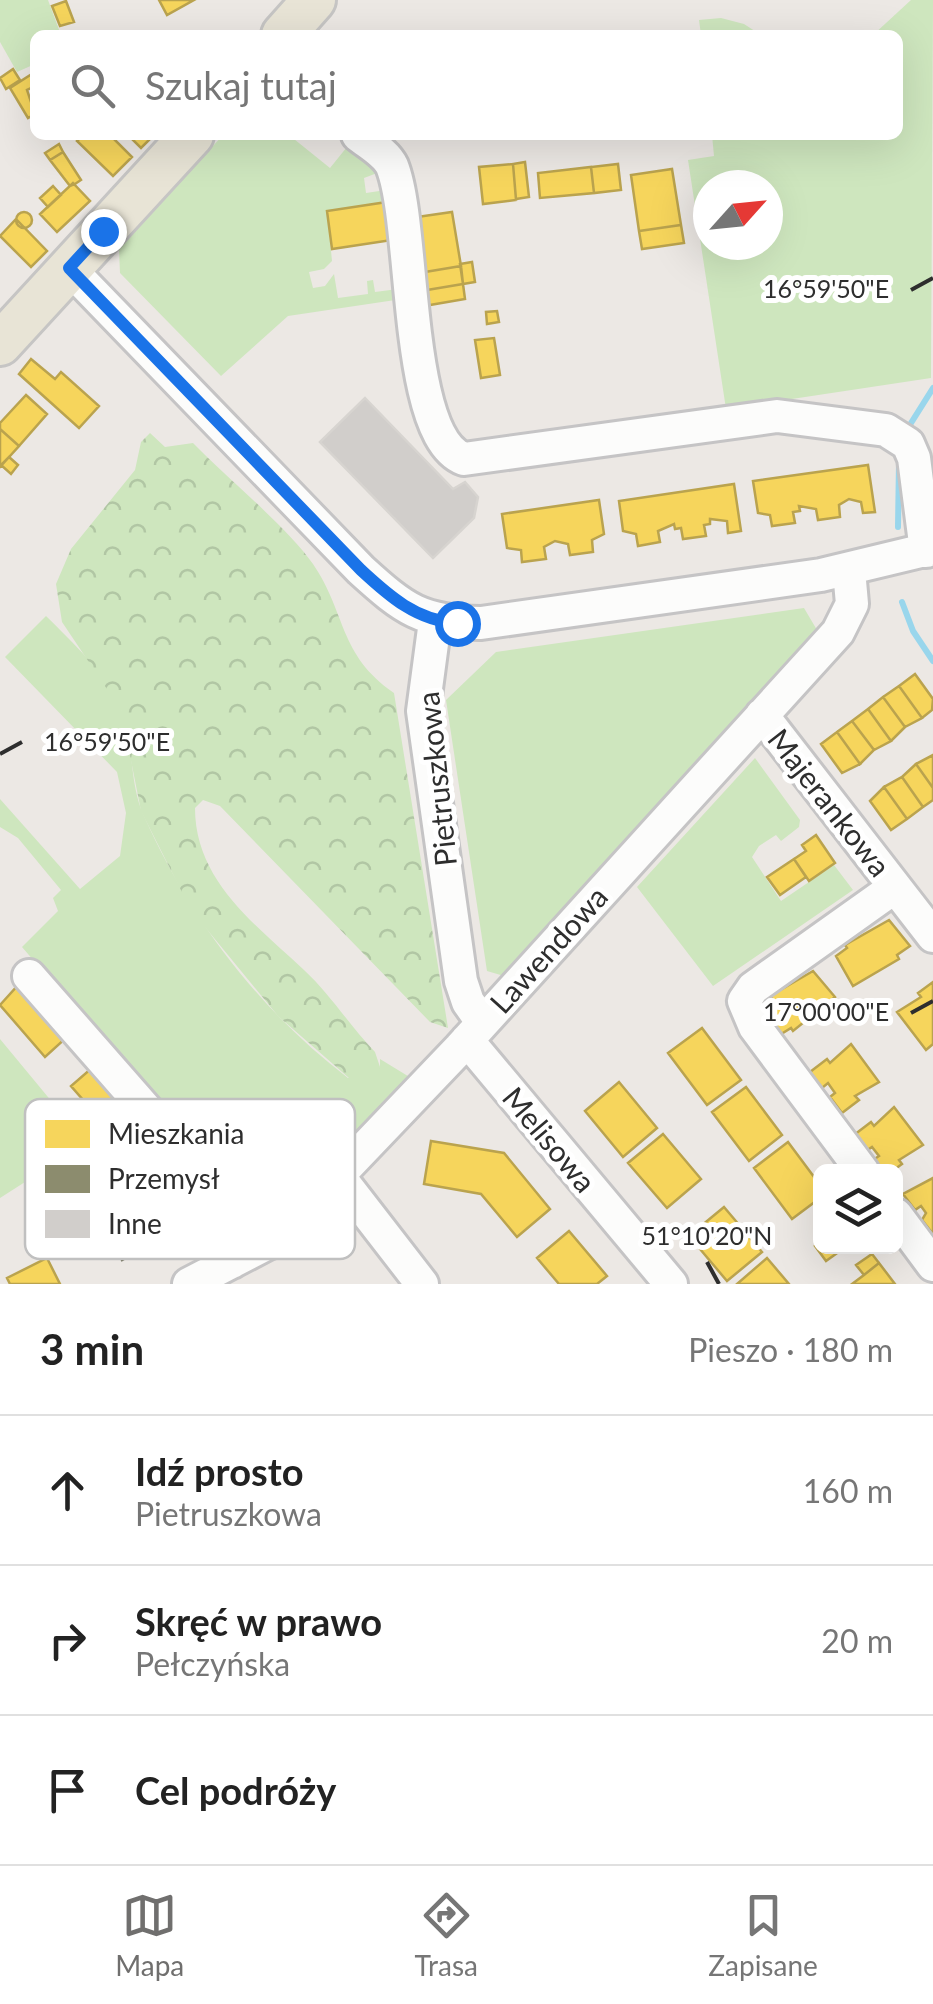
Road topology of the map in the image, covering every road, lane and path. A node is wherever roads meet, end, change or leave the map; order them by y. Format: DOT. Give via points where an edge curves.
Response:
graph roads {
  1 [pos="314,0"];
  2 [pos="287,30"];
  3 [pos="187,140"];
  4 [pos="363,140"];
  5 [pos="69,268"];
  6 [pos="0,344"];
  7 [pos="922,552"];
  8 [pos="849,570"];
  9 [pos="434,622"];
  10 [pos="762,715"];
  11 [pos="895,887"];
  12 [pos="933,936"];
  13 [pos="29,976"];
  14 [pos="474,1031"];
  15 [pos="137,1099"];
  16 [pos="355,1162"];
  17 [pos="857,1164"];
  18 [pos="355,1197"];
  19 [pos="903,1224"];
  20 [pos="901,1254"];
  21 [pos="231,1259"];
  22 [pos="237,1259"];
  23 [pos="232,1262"];
  24 [pos="933,1265"];
  25 [pos="189,1284"];
  26 [pos="422,1284"];
  27 [pos="672,1284"];
  28 [pos="923,1284"];
  1 -- 2 [label="main road"];
  3 -- 5 [label="main road"];
  4 -- 7 [label="street" via="392,167 433,427 446,448 464,459 778,416 901,439 914,458"];
  5 -- 6 [label="main road"];
  5 -- 9 [label="street" via="361,570 386,594"];
  7 -- 8 [label="street"];
  8 -- 9 [label="street" via="481,623"];
  8 -- 10 [label="street, Lawendowa" via="847,619"];
  9 -- 14 [label="street, Pietruszkowa" via="423,711"];
  10 -- 11 [label="street, Majerankowa"];
  10 -- 14 [label="street, Lawendowa"];
  11 -- 12 [label="street, Majerankowa"];
  11 -- 17 [label="street" via="744,1000 754,1027"];
  13 -- 15 [label="street"];
  14 -- 16 [label="street, Lawendowa"];
  14 -- 27 [label="street, Melisowa"];
  18 -- 26 [label="street"];
  19 -- 24 [label="street"];
  20 -- 28 [label="street"];
  21 -- 23 [label="street"];
  22 -- 23 [label="street, Lawendowa"];
  23 -- 25 [label="street, Lawendowa"];
}
